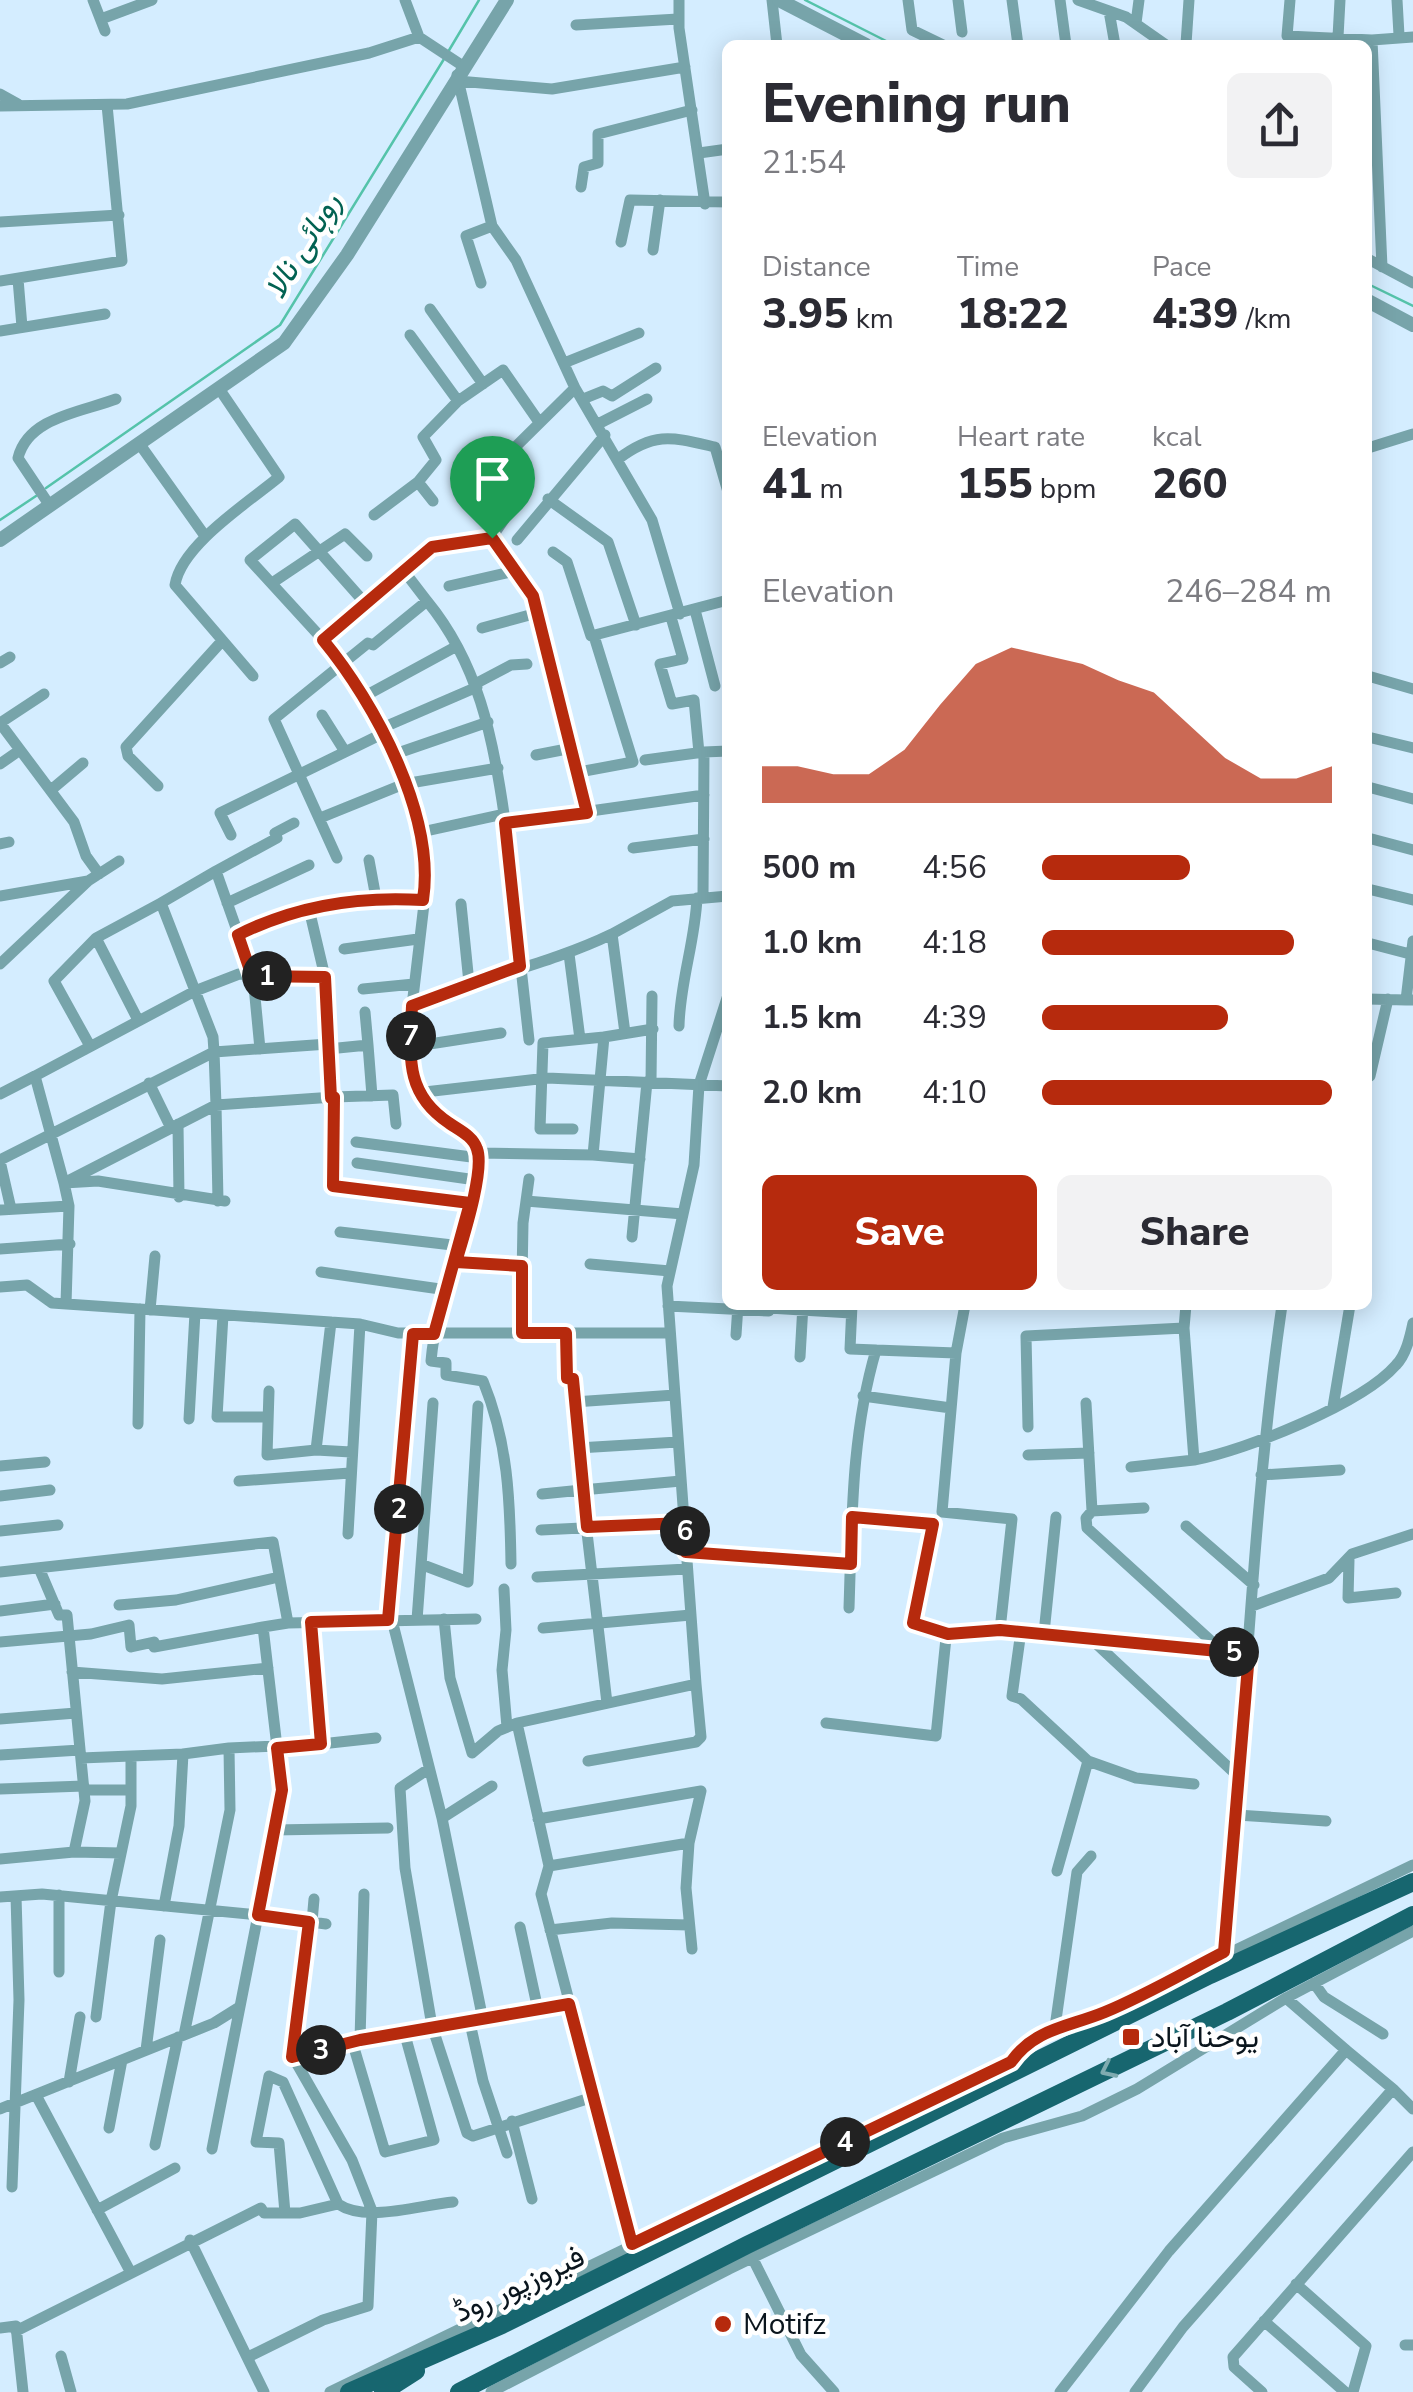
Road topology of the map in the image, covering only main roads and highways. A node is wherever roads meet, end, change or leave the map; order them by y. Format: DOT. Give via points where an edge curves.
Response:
graph roads {
  1 [pos="1413,1882"];
  2 [pos="1413,1915"];
  3 [pos="460,2344"];
  4 [pos="349,2392"];
  5 [pos="383,2392"];
  6 [pos="459,2392"];
  1 -- 3 [label="main road, فیروزپور روڈ" via="509,2313"];
  2 -- 6 [label="main road, one-way" via="1380,1939"];
  3 -- 4 [label="main road, فیروزپور روڈ"];
  3 -- 5 [label="main road"];
}
